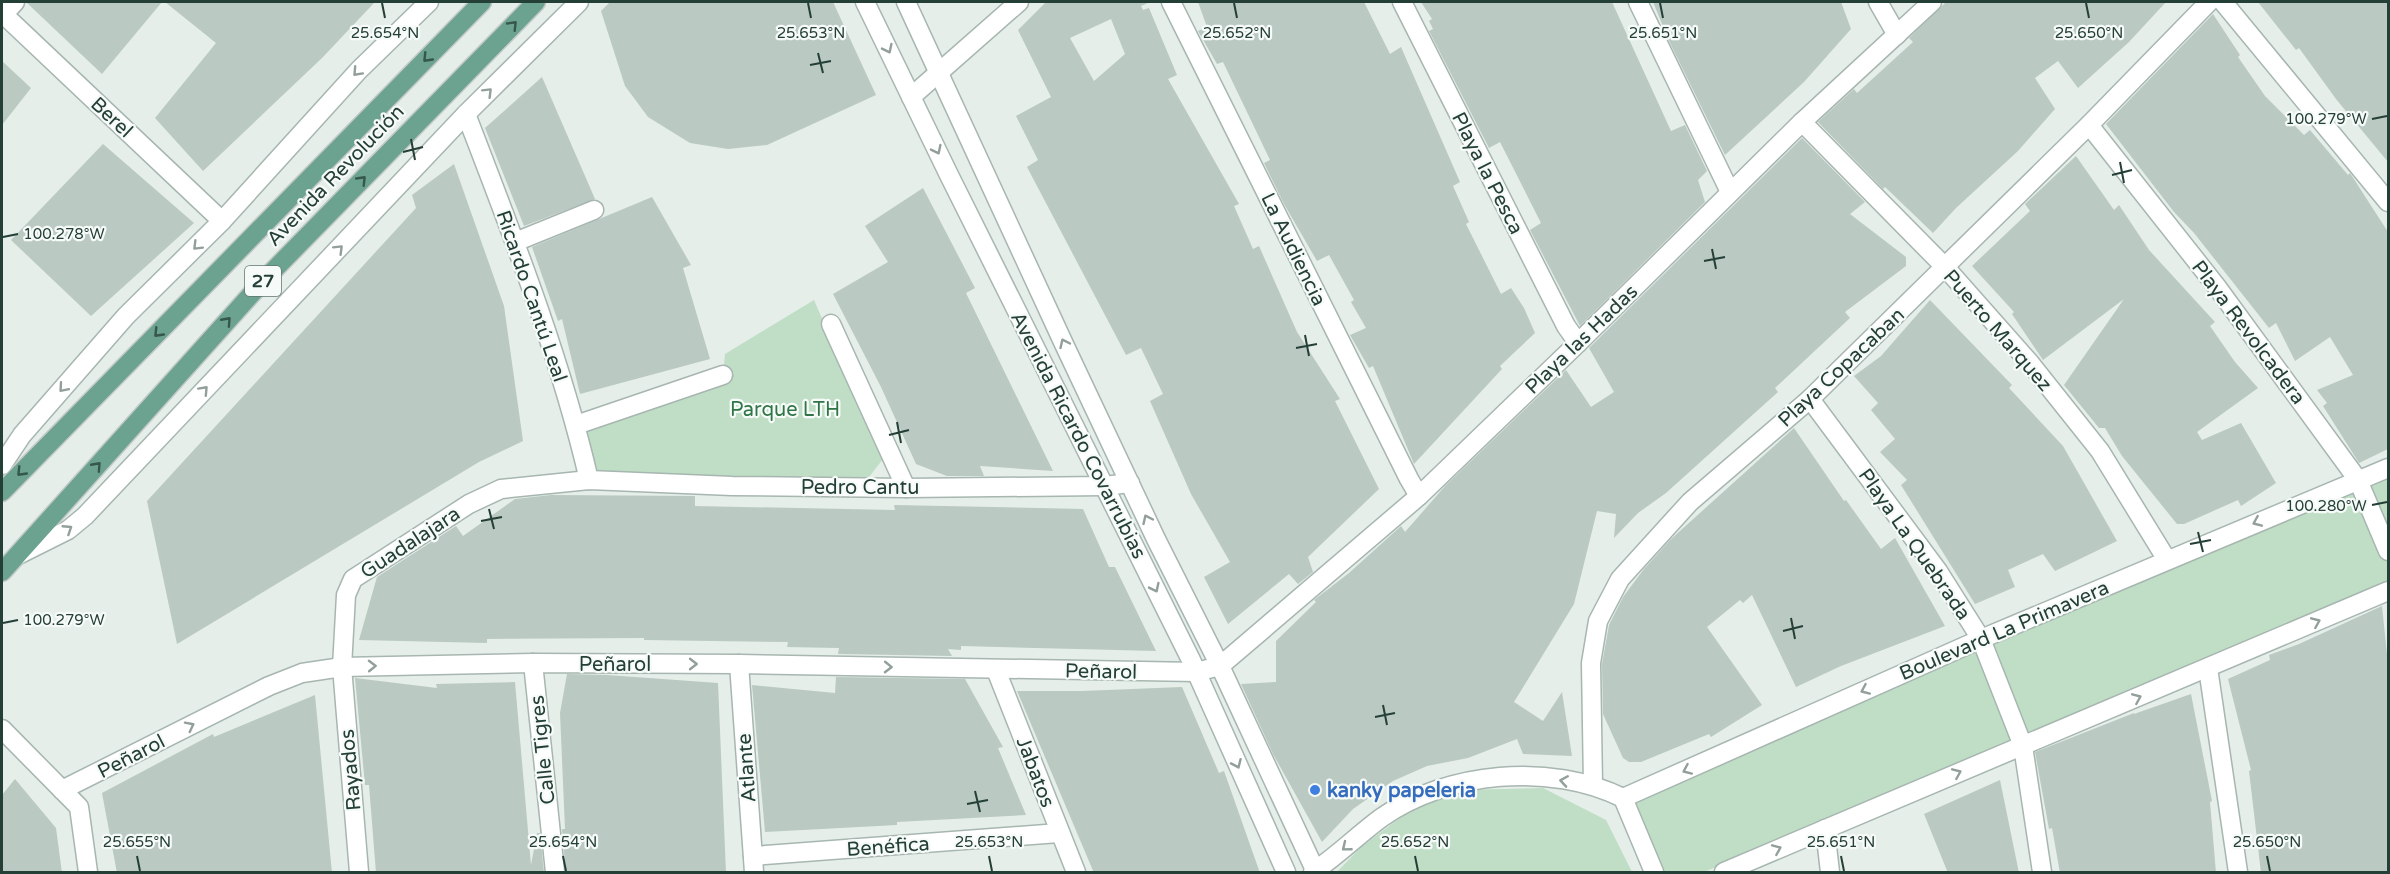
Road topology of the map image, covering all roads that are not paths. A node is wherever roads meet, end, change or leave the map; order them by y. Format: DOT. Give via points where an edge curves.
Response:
graph roads {
  1 [pos="429,2"];
  2 [pos="482,2"];
  3 [pos="536,2"];
  4 [pos="579,2"];
  5 [pos="865,2"];
  6 [pos="906,2"];
  7 [pos="1019,2"];
  8 [pos="1171,2"];
  9 [pos="1401,2"];
  10 [pos="1638,2"];
  11 [pos="1878,2"];
  12 [pos="1932,2"];
  13 [pos="2210,2"];
  14 [pos="2223,2"];
  15 [pos="5,11"];
  16 [pos="1897,35"];
  17 [pos="940,72"];
  18 [pos="911,97"];
  19 [pos="466,114"];
  20 [pos="1802,122"];
  21 [pos="2089,125"];
  22 [pos="1730,192"];
  23 [pos="2388,202"];
  24 [pos="594,210"];
  25 [pos="222,221"];
  26 [pos="515,242"];
  27 [pos="1945,267"];
  28 [pos="831,324"];
  29 [pos="1578,343"];
  30 [pos="723,375"];
  31 [pos="1810,399"];
  32 [pos="576,424"];
  33 [pos="2,465"];
  34 [pos="2388,468"];
  35 [pos="590,480"];
  36 [pos="2358,480"];
  37 [pos="1130,483"];
  38 [pos="1104,486"];
  39 [pos="906,488"];
  40 [pos="2,492"];
  41 [pos="1419,496"];
  42 [pos="2388,551"];
  43 [pos="16,556"];
  44 [pos="2168,560"];
  45 [pos="2,572"];
  46 [pos="2388,591"];
  47 [pos="1981,639"];
  48 [pos="533,663"];
  49 [pos="739,664"];
  50 [pos="1220,666"];
  51 [pos="342,667"];
  52 [pos="2208,668"];
  53 [pos="996,670"];
  54 [pos="1196,672"];
  55 [pos="2,729"];
  56 [pos="2023,746"];
  57 [pos="1593,785"];
  58 [pos="62,790"];
  59 [pos="1623,798"];
  60 [pos="1825,829"];
  61 [pos="1059,833"];
  62 [pos="753,865"];
  63 [pos="1315,872"];
  64 [pos="88,873"];
  65 [pos="359,873"];
  66 [pos="555,873"];
  67 [pos="1076,873"];
  68 [pos="1286,873"];
  69 [pos="1654,873"];
  70 [pos="1724,873"];
  71 [pos="1830,873"];
  72 [pos="2042,873"];
  73 [pos="2238,873"];
  1 -- 25 [label="street, one-way" via="359,70"];
  2 -- 40 [label="main road, Avenida Revolución / 27, one-way"];
  43 -- 3 [label="main road, Avenida Revolución / 27, one-way" via="265,279"];
  19 -- 4 [label="street, one-way"];
  5 -- 18 [label="street, Avenida Ricardo Covarrubias, one-way"];
  6 -- 17 [label="street, Avenida Ricardo Covarrubias"];
  7 -- 17 [label="street"];
  8 -- 41 [label="street, La Audiencia"];
  9 -- 29 [label="street, Playa la Pesca"];
  10 -- 22 [label="street"];
  11 -- 16 [label="street"];
  12 -- 16 [label="street, Playa las Hadas"];
  13 -- 21 [label="street, Playa Copacaban"];
  14 -- 23 [label="street"];
  15 -- 25 [label="street, Berel"];
  16 -- 20 [label="street, Playa las Hadas"];
  17 -- 18 [label="street"];
  37 -- 17 [label="street, Avenida Ricardo Covarrubias, one-way"];
  18 -- 38 [label="street, Avenida Ricardo Covarrubias, one-way"];
  19 -- 26 [label="street, Ricardo Cantú Leal"];
  43 -- 19 [label="street, one-way" via="68,530 85,516"];
  20 -- 22 [label="street, Playa las Hadas"];
  20 -- 27 [label="street, Puerto Marquez"];
  21 -- 27 [label="street, Playa Copacaban"];
  21 -- 36 [label="street, Playa Revolcadera" via="2217,287"];
  22 -- 29 [label="street, Playa las Hadas"];
  24 -- 26 [label="street"];
  25 -- 33 [label="street, one-way" via="126,316 22,435"];
  26 -- 32 [label="street, Ricardo Cantú Leal"];
  27 -- 31 [label="street, Playa Copacaban"];
  27 -- 44 [label="street, Puerto Marquez" via="2030,363 2100,451"];
  28 -- 39 [label="street"];
  29 -- 41 [label="street, Playa las Hadas"];
  30 -- 32 [label="street"];
  31 -- 47 [label="street, Playa La Quebrada" via="1938,571"];
  31 -- 57 [label="street, Playa Copacaban" via="1690,502 1620,579 1598,621 1591,663"];
  32 -- 35 [label="street, Ricardo Cantú Leal"];
  34 -- 36 [label="street, Boulevard La Primavera"];
  35 -- 39 [label="street, Pedro Cantu"];
  35 -- 51 [label="street, Guadalajara" via="501,489 469,504 353,579 346,596"];
  36 -- 42 [label="street, Playa Revolcadera"];
  36 -- 44 [label="street, Boulevard La Primavera, one-way"];
  37 -- 38 [label="street, Pedro Cantu"];
  50 -- 37 [label="street, Avenida Ricardo Covarrubias, one-way"];
  38 -- 39 [label="street, Pedro Cantu"];
  38 -- 54 [label="street, Avenida Ricardo Covarrubias, one-way"];
  41 -- 50 [label="street, Playa las Hadas"];
  43 -- 45 [label="main road, Avenida Revolución / 27"];
  44 -- 47 [label="street, Boulevard La Primavera"];
  52 -- 46 [label="street, one-way"];
  47 -- 56 [label="street, Playa La Quebrada"];
  47 -- 59 [label="street, Boulevard La Primavera, one-way"];
  48 -- 49 [label="street, Peñarol, one-way"];
  51 -- 48 [label="street, Peñarol, one-way"];
  48 -- 66 [label="street, Calle Tigres"];
  49 -- 53 [label="street, Peñarol, one-way"];
  49 -- 62 [label="street, Atlante"];
  50 -- 54 [label="street"];
  50 -- 63 [label="street, Avenida Ricardo Covarrubias"];
  58 -- 51 [label="street, Peñarol, one-way" via="269,686 302,673"];
  51 -- 65 [label="street, Rayados"];
  56 -- 52 [label="street, one-way"];
  52 -- 73 [label="street"];
  53 -- 54 [label="street, Peñarol"];
  53 -- 61 [label="street, Jabatos"];
  54 -- 68 [label="street, Avenida Ricardo Covarrubias, one-way"];
  55 -- 58 [label="street"];
  60 -- 56 [label="street, one-way"];
  56 -- 72 [label="street, Playa La Quebrada"];
  57 -- 59 [label="street"];
  57 -- 63 [label="street, one-way" via="1537,776 1449,784 1382,817"];
  58 -- 64 [label="street" via="79,807"];
  59 -- 69 [label="street"];
  70 -- 60 [label="street, one-way"];
  60 -- 71 [label="street"];
  61 -- 62 [label="street, Benéfica"];
  61 -- 67 [label="street, Jabatos"];
}
